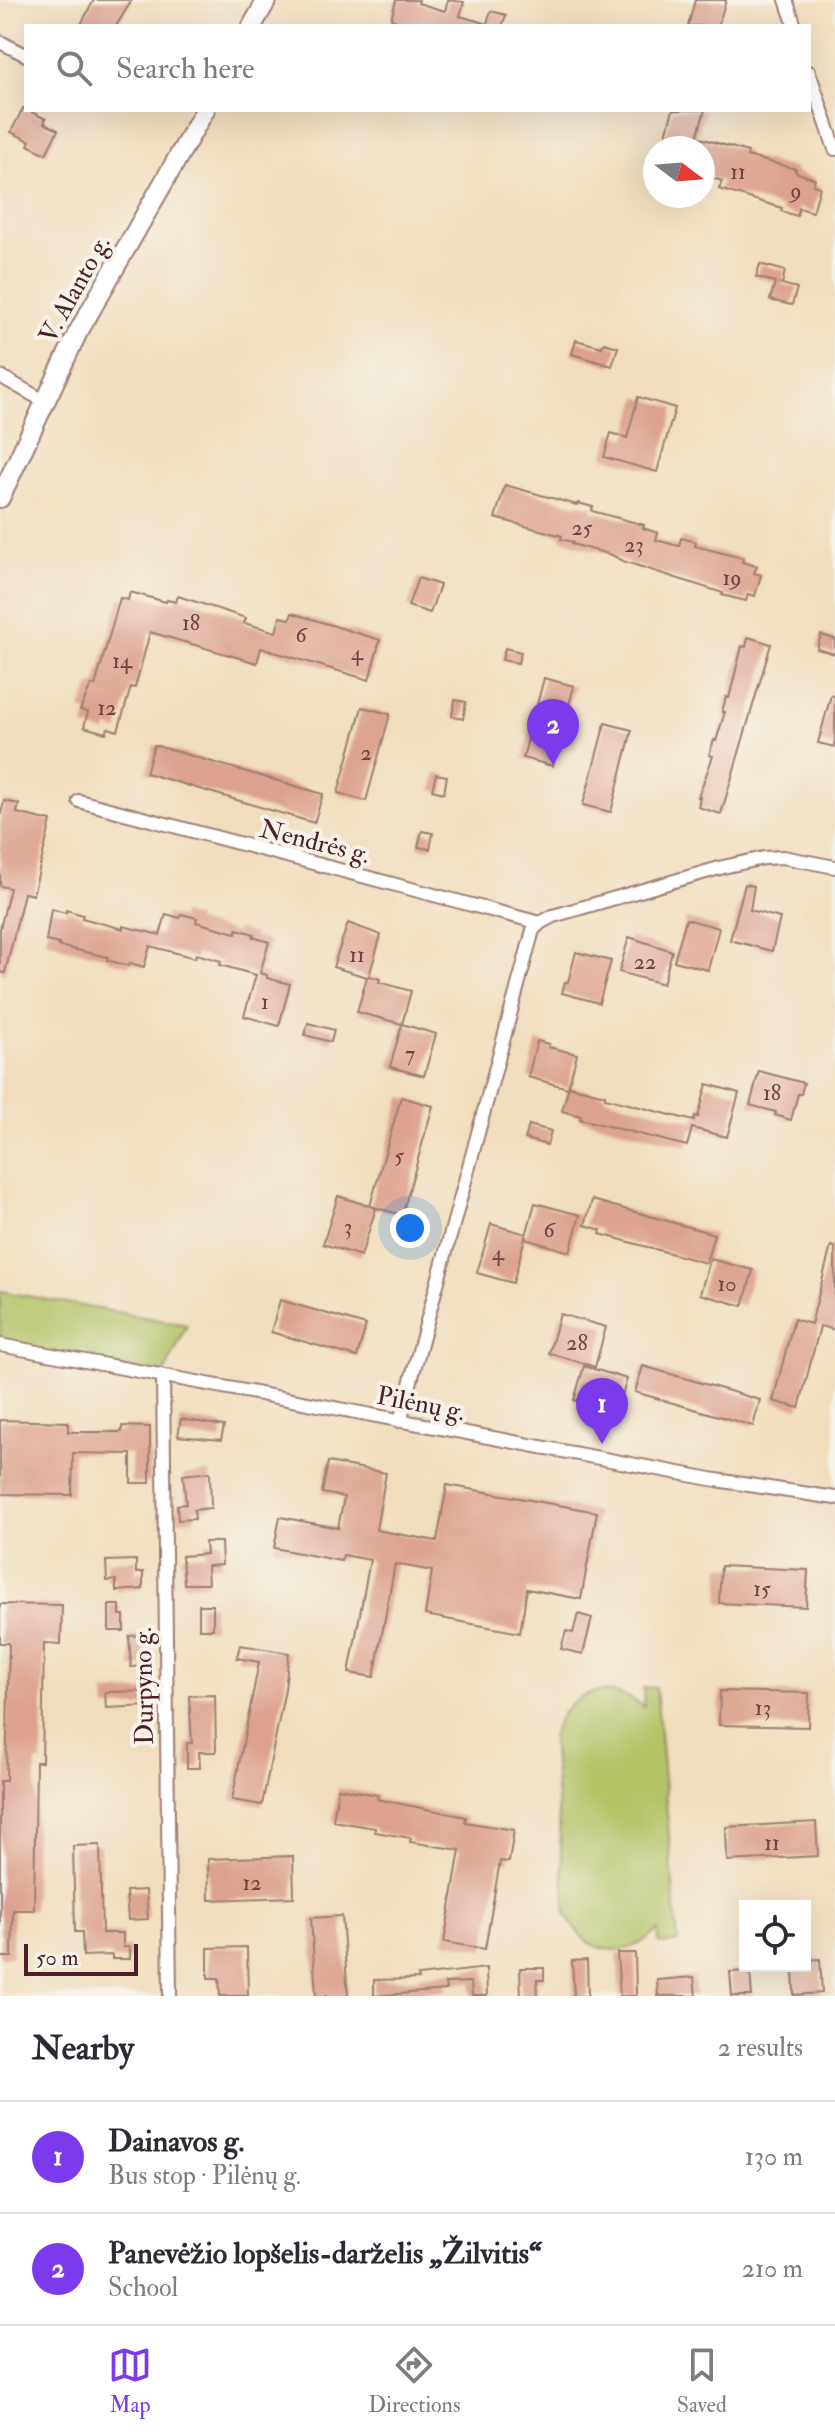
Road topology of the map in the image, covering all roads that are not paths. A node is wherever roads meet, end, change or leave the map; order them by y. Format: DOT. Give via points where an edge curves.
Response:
graph roads {
  1 [pos="267,0"];
  2 [pos="786,0"];
  3 [pos="253,24"];
  4 [pos="794,24"];
  5 [pos="0,42"];
  6 [pos="24,54"];
  7 [pos="811,78"];
  8 [pos="204,112"];
  9 [pos="835,149"];
  10 [pos="0,376"];
  11 [pos="44,401"];
  12 [pos="0,498"];
  13 [pos="79,801"];
  14 [pos="835,867"];
  15 [pos="540,923"];
  16 [pos="0,1345"];
  17 [pos="163,1376"];
  18 [pos="400,1421"];
  19 [pos="835,1498"];
  20 [pos="170,1996"];
  1 -- 3 [label="main road"];
  2 -- 4 [label="street"];
  5 -- 6 [label="street"];
  7 -- 9 [label="street"];
  8 -- 11 [label="main road, V. Alanto g."];
  10 -- 11 [label="street"];
  11 -- 12 [label="main road, V. Alanto g."];
  13 -- 15 [label="street, Nendrės g."];
  14 -- 15 [label="street" via="783,857 741,862"];
  15 -- 18 [label="street" via="530,937"];
  16 -- 17 [label="street, Pilėnų g."];
  17 -- 18 [label="street, Pilėnų g."];
  17 -- 20 [label="street, Durpyno g."];
  18 -- 19 [label="street, Pilėnų g."];
}
